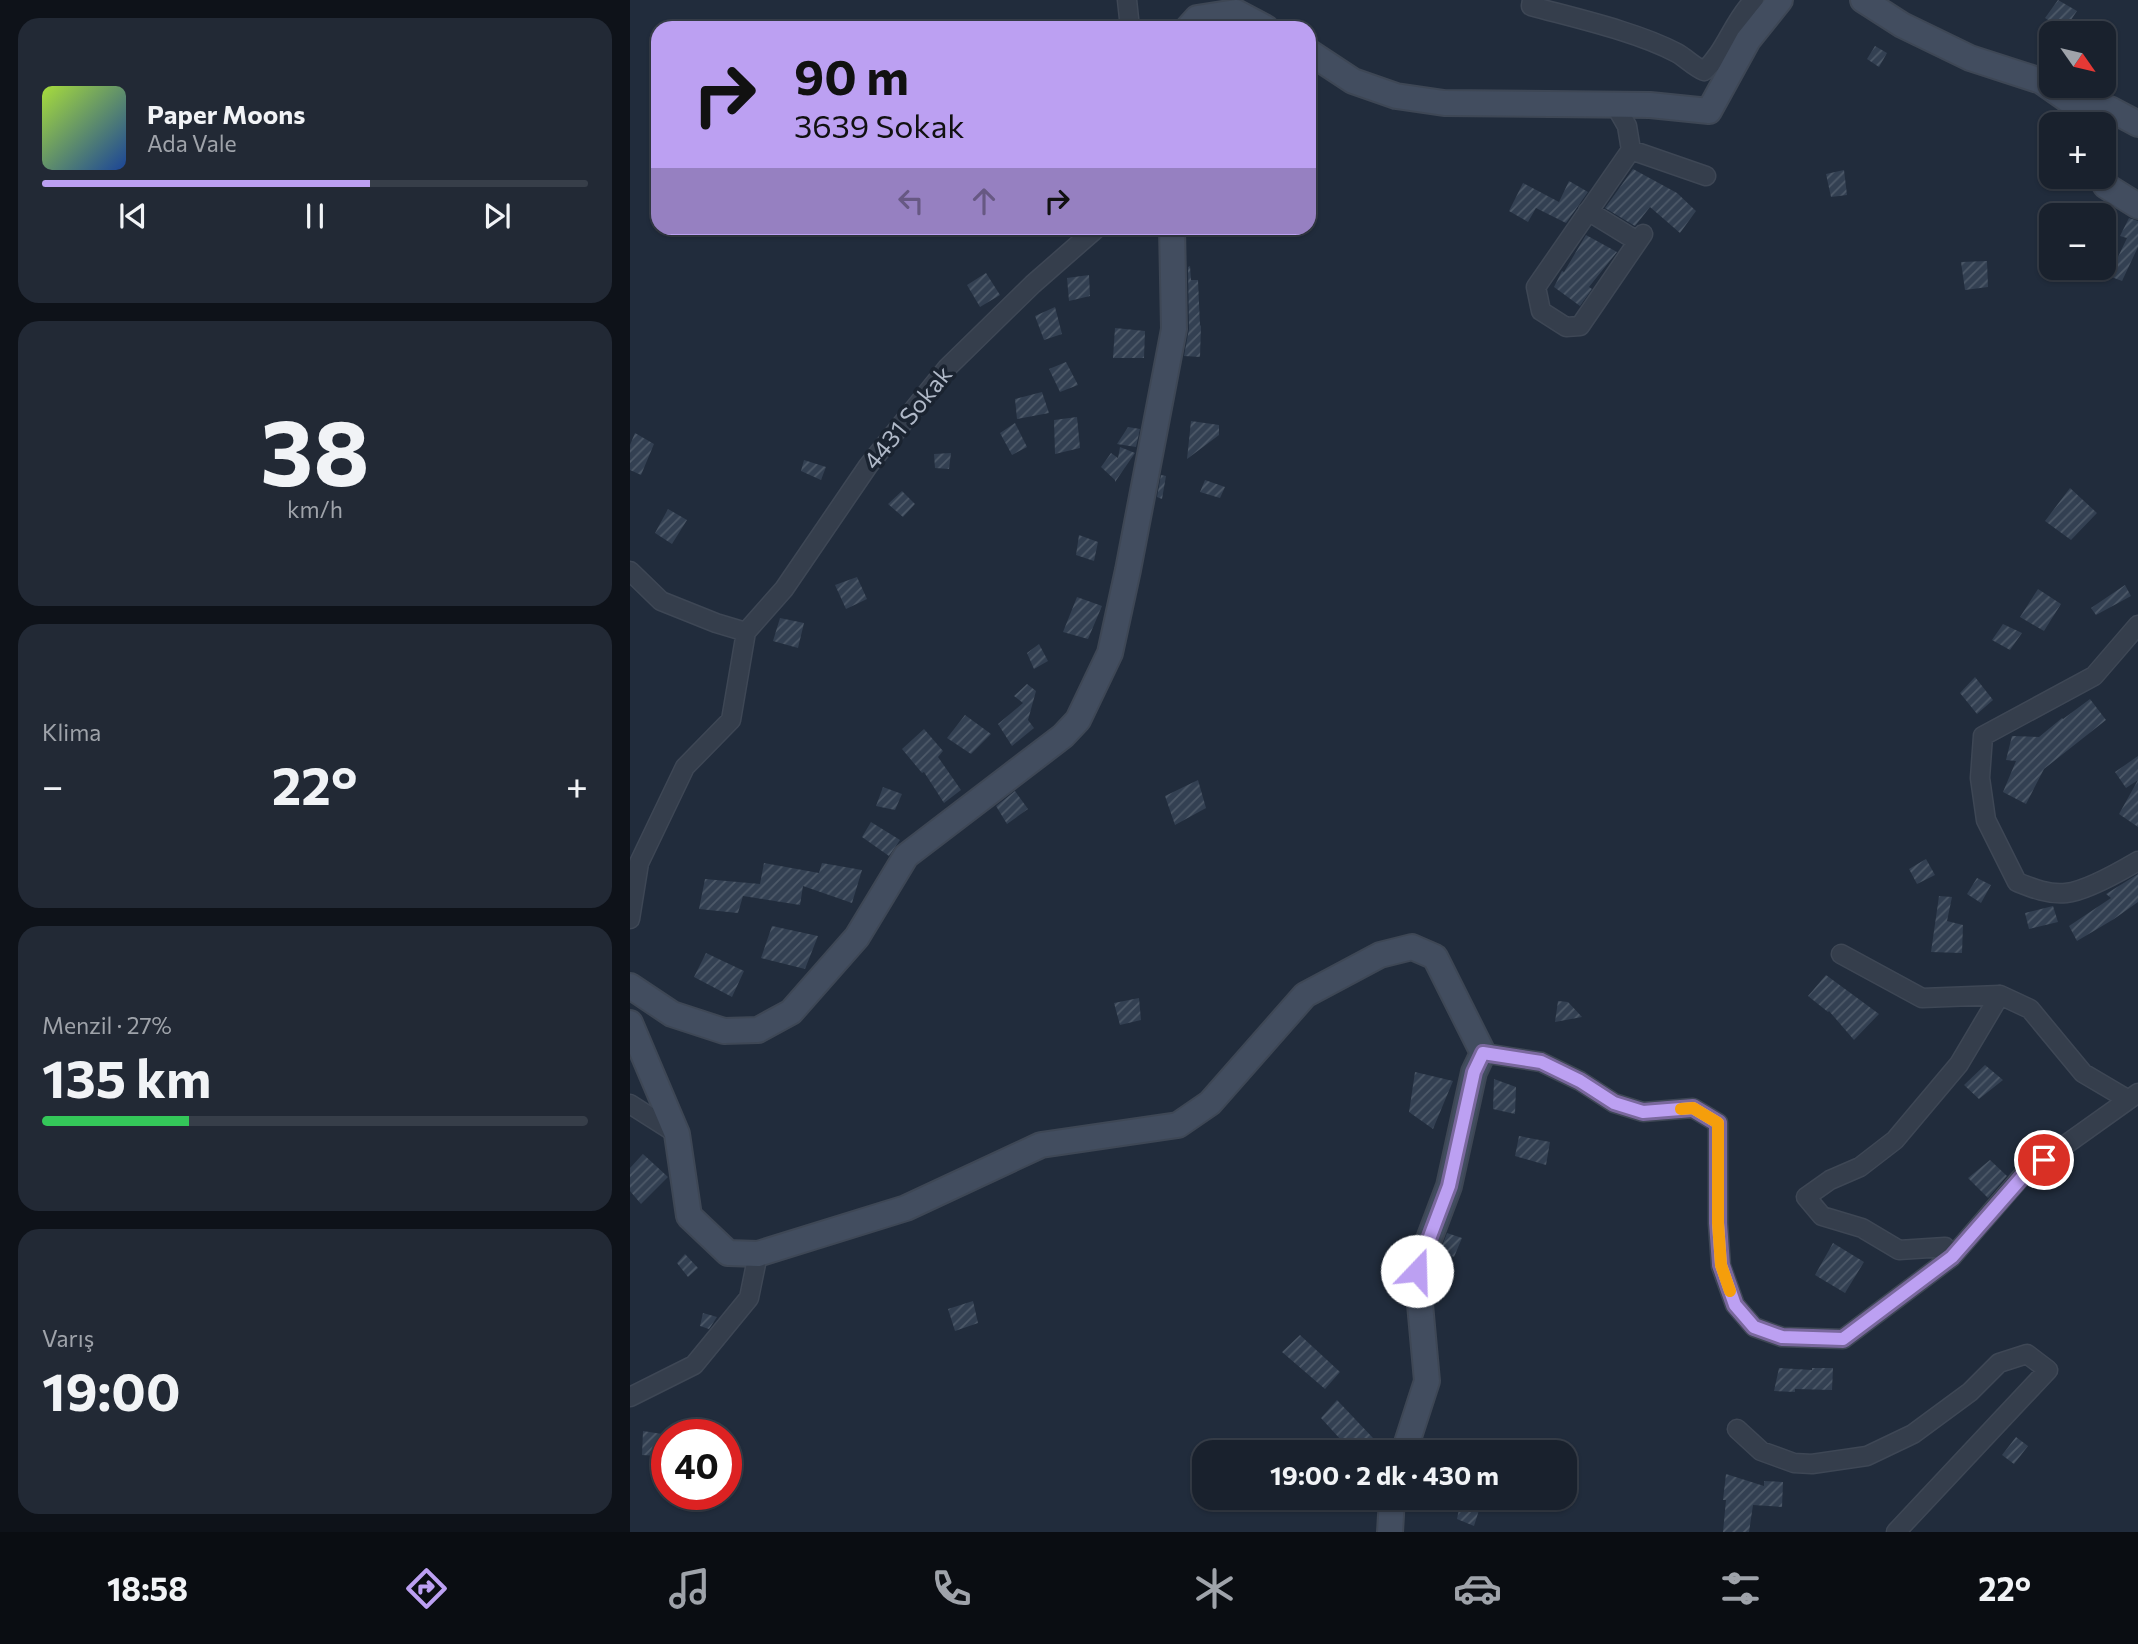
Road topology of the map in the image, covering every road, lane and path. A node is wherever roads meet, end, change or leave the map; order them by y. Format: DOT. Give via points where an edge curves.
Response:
graph roads {
  1 [pos="1126,0"];
  2 [pos="1532,0"];
  3 [pos="1754,0"];
  4 [pos="1780,0"];
  5 [pos="1863,0"];
  6 [pos="1129,21"];
  7 [pos="1194,21"];
  8 [pos="1253,21"];
  9 [pos="1316,57"];
  10 [pos="1615,105"];
  11 [pos="2075,112"];
  12 [pos="2099,112"];
  13 [pos="2116,112"];
  14 [pos="2116,112"];
  15 [pos="2138,124"];
  16 [pos="1631,150"];
  17 [pos="1706,176"];
  18 [pos="2111,189"];
  19 [pos="2138,206"];
  20 [pos="1588,211"];
  21 [pos="1089,235"];
  22 [pos="1172,235"];
  23 [pos="630,571"];
  24 [pos="2138,625"];
  25 [pos="746,632"];
  26 [pos="2138,861"];
  27 [pos="630,919"];
  28 [pos="1841,954"];
  29 [pos="630,986"];
  30 [pos="2000,995"];
  31 [pos="630,1023"];
  32 [pos="1483,1053"];
  33 [pos="2132,1096"];
  34 [pos="630,1104"];
  35 [pos="677,1134"];
  36 [pos="758,1254"];
  37 [pos="1952,1257"];
  38 [pos="630,1397"];
  39 [pos="1737,1429"];
  40 [pos="1408,1440"];
  41 [pos="1391,1510"];
  42 [pos="1390,1532"];
  43 [pos="1896,1532"];
  1 -- 6 [label="street"];
  2 -- 3 [label="street" via="1531,6 1679,53 1704,71 1717,60 1741,14"];
  4 -- 10 [label="street" via="1748,40 1709,111"];
  5 -- 11 [label="street" via="1970,58 2041,81"];
  7 -- 8 [label="street" via="1236,12"];
  9 -- 10 [label="street" via="1353,81 1396,96 1444,103"];
  10 -- 16 [label="street" via="1627,126"];
  12 -- 14 [label="street"];
  13 -- 15 [label="street"];
  16 -- 17 [label="street"];
  16 -- 20 [label="street"];
  18 -- 19 [label="street"];
  20 -- 20 [label="street" via="1536,287 1541,311 1566,327 1580,326 1640,238"];
  21 -- 25 [label="street, 4431 Sokak" via="947,368 868,466 784,589"];
  22 -- 29 [label="street" via="1174,329 1131,556 1110,653 1078,720 906,856 857,937 791,1012 758,1030 724,1031 672,1014"];
  23 -- 25 [label="street" via="661,601"];
  24 -- 26 [label="street" via="2094,676 1983,736 1980,778 1986,820 2017,883 2067,893"];
  25 -- 27 [label="street" via="731,720 685,767 639,863"];
  28 -- 30 [label="street" via="1922,998"];
  30 -- 33 [label="street" via="2030,1009 2083,1073"];
  30 -- 37 [label="street" via="1959,1064 1895,1140 1860,1167 1806,1197 1822,1216 1861,1228 1899,1250 1945,1247"];
  31 -- 35 [label="street"];
  32 -- 36 [label="street" via="1435,957 1412,947 1380,955 1306,995 1209,1103 1178,1125 1041,1145 906,1208"];
  32 -- 37 [label="street" via="1541,1062 1614,1103 1643,1112 1693,1108 1718,1123 1721,1265 1735,1305 1754,1327 1782,1337 1843,1339"];
  32 -- 40 [label="street" via="1474,1072 1449,1186 1417,1271 1427,1381"];
  33 -- 37 [label="street" via="2024,1175"];
  34 -- 35 [label="street"];
  35 -- 36 [label="street" via="689,1216 728,1253"];
  36 -- 38 [label="street" via="749,1298 694,1365"];
  39 -- 43 [label="street" via="1762,1451 1794,1463 1867,1456 1913,1434 1970,1392 1999,1363 2027,1354 2049,1370"];
  41 -- 42 [label="street"];
}
